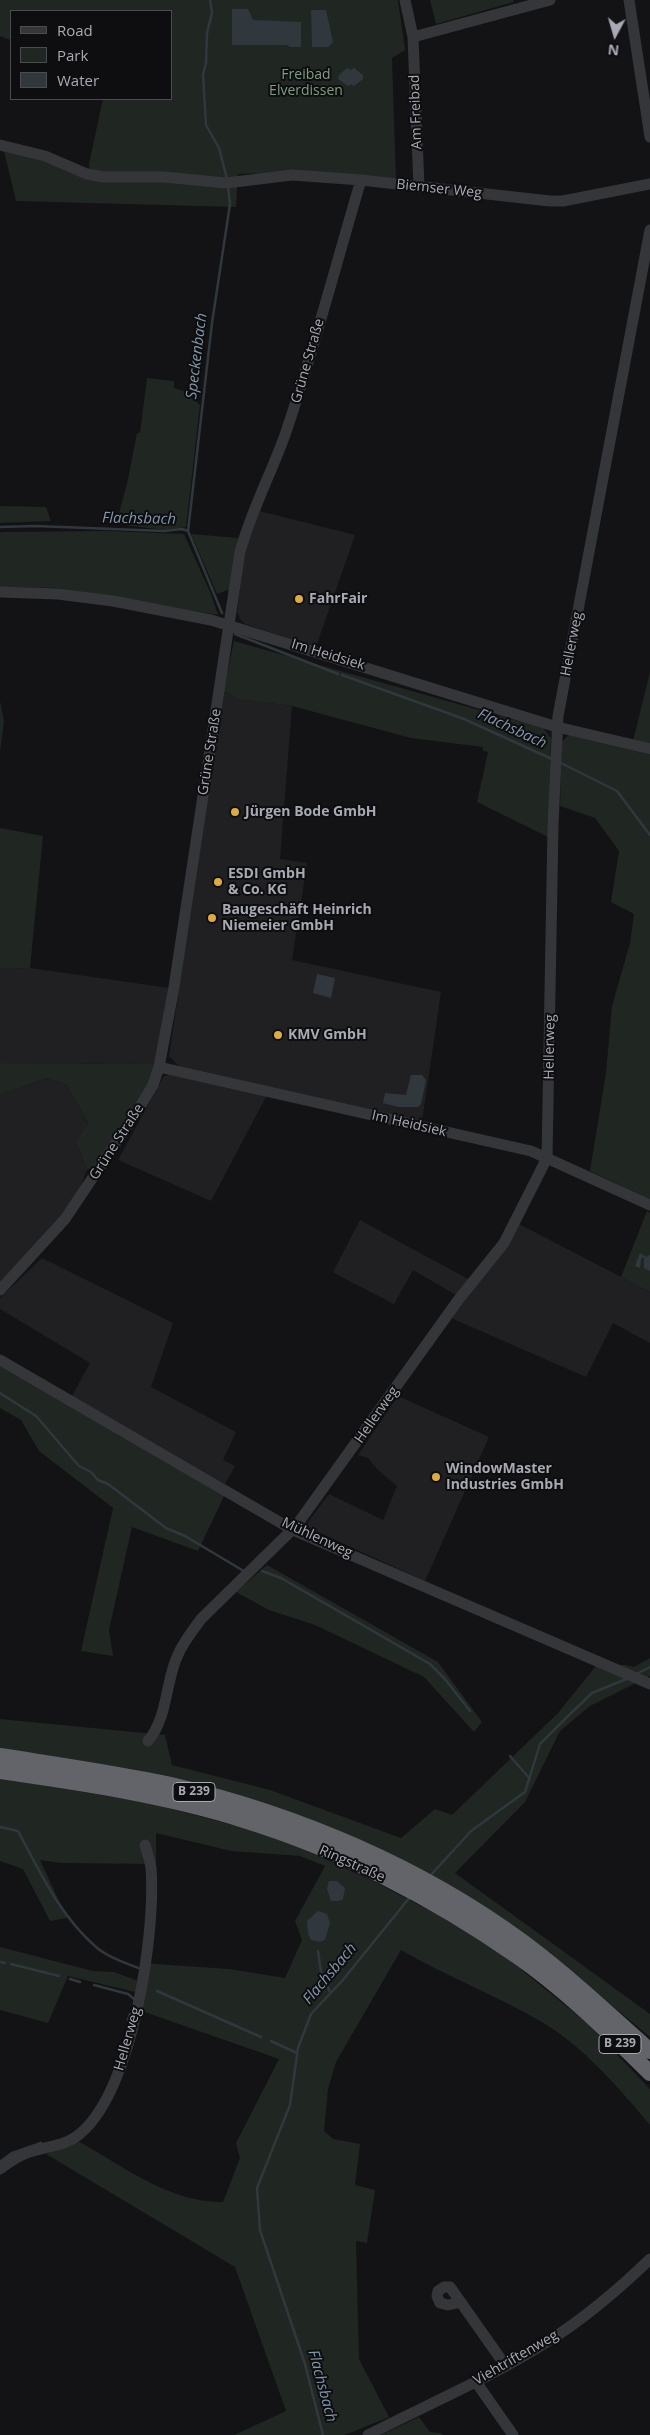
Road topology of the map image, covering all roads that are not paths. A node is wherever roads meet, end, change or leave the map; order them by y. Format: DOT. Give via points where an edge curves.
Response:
graph roads {
  1 [pos="405,0"];
  2 [pos="550,0"];
  3 [pos="629,0"];
  4 [pos="518,4"];
  5 [pos="413,37"];
  6 [pos="650,137"];
  7 [pos="0,145"];
  8 [pos="361,180"];
  9 [pos="650,184"];
  10 [pos="419,187"];
  11 [pos="650,230"];
  12 [pos="0,592"];
  13 [pos="229,625"];
  14 [pos="557,727"];
  15 [pos="650,749"];
  16 [pos="159,1067"];
  17 [pos="547,1158"];
  18 [pos="650,1204"];
  19 [pos="0,1290"];
  20 [pos="0,1360"];
  21 [pos="293,1530"];
  22 [pos="646,1682"];
  23 [pos="148,1741"];
  24 [pos="0,1756"];
  25 [pos="0,1771"];
  26 [pos="145,1846"];
  27 [pos="375,1864"];
  28 [pos="444,1900"];
  29 [pos="650,2052"];
  30 [pos="650,2073"];
  31 [pos="0,2169"];
  32 [pos="650,2259"];
  33 [pos="461,2302"];
  34 [pos="505,2365"];
  35 [pos="476,2382"];
  36 [pos="368,2435"];
  37 [pos="513,2435"];
  1 -- 5 [label="street, Am Freibad"];
  2 -- 4 [label="street"];
  3 -- 6 [label="street"];
  4 -- 5 [label="street"];
  5 -- 10 [label="street, Am Freibad"];
  7 -- 8 [label="street, Biemser Weg" via="45,156 94,176 164,177 226,183 292,175"];
  8 -- 10 [label="street, Biemser Weg"];
  8 -- 13 [label="street, Grüne Straße" via="293,410 245,535"];
  9 -- 10 [label="street, Biemser Weg" via="563,201"];
  11 -- 14 [label="street, Hellerweg"];
  12 -- 13 [label="street, Im Heidsiek" via="58,594 113,601"];
  13 -- 14 [label="street, Im Heidsiek"];
  13 -- 16 [label="street, Grüne Straße"];
  14 -- 15 [label="street, Im Heidsiek"];
  14 -- 17 [label="street, Hellerweg"];
  16 -- 17 [label="street, Im Heidsiek" via="531,1151"];
  16 -- 19 [label="street, Grüne Straße" via="153,1085 138,1110 65,1219"];
  17 -- 18 [label="street, Im Heidsiek"];
  17 -- 21 [label="street, Hellerweg" via="504,1243"];
  20 -- 21 [label="street, Mühlenweg"];
  21 -- 22 [label="street, Mühlenweg"];
  21 -- 23 [label="street, Hellerweg" via="191,1632 174,1664 161,1721"];
  24 -- 27 [label="highway, Ringstraße / B 239" via="94,1770 181,1788 314,1830"];
  25 -- 27 [label="highway, Ringstraße / B 239" via="93,1784 168,1800 245,1820"];
  26 -- 31 [label="street, Hellerweg" via="151,1866 151,1898 145,1972 111,2092 96,2117 74,2138 29,2152"];
  27 -- 28 [label="highway, Ringstraße / B 239"];
  28 -- 29 [label="highway, Ringstraße / B 239" via="523,1943 596,2002"];
  28 -- 30 [label="highway, Ringstraße / B 239" via="589,2015"];
  32 -- 34 [label="street, Viehtriftenweg" via="581,2319"];
  33 -- 34 [label="street"];
  34 -- 35 [label="street, Viehtriftenweg"];
  35 -- 36 [label="street, Viehtriftenweg"];
  35 -- 37 [label="street"];
}
